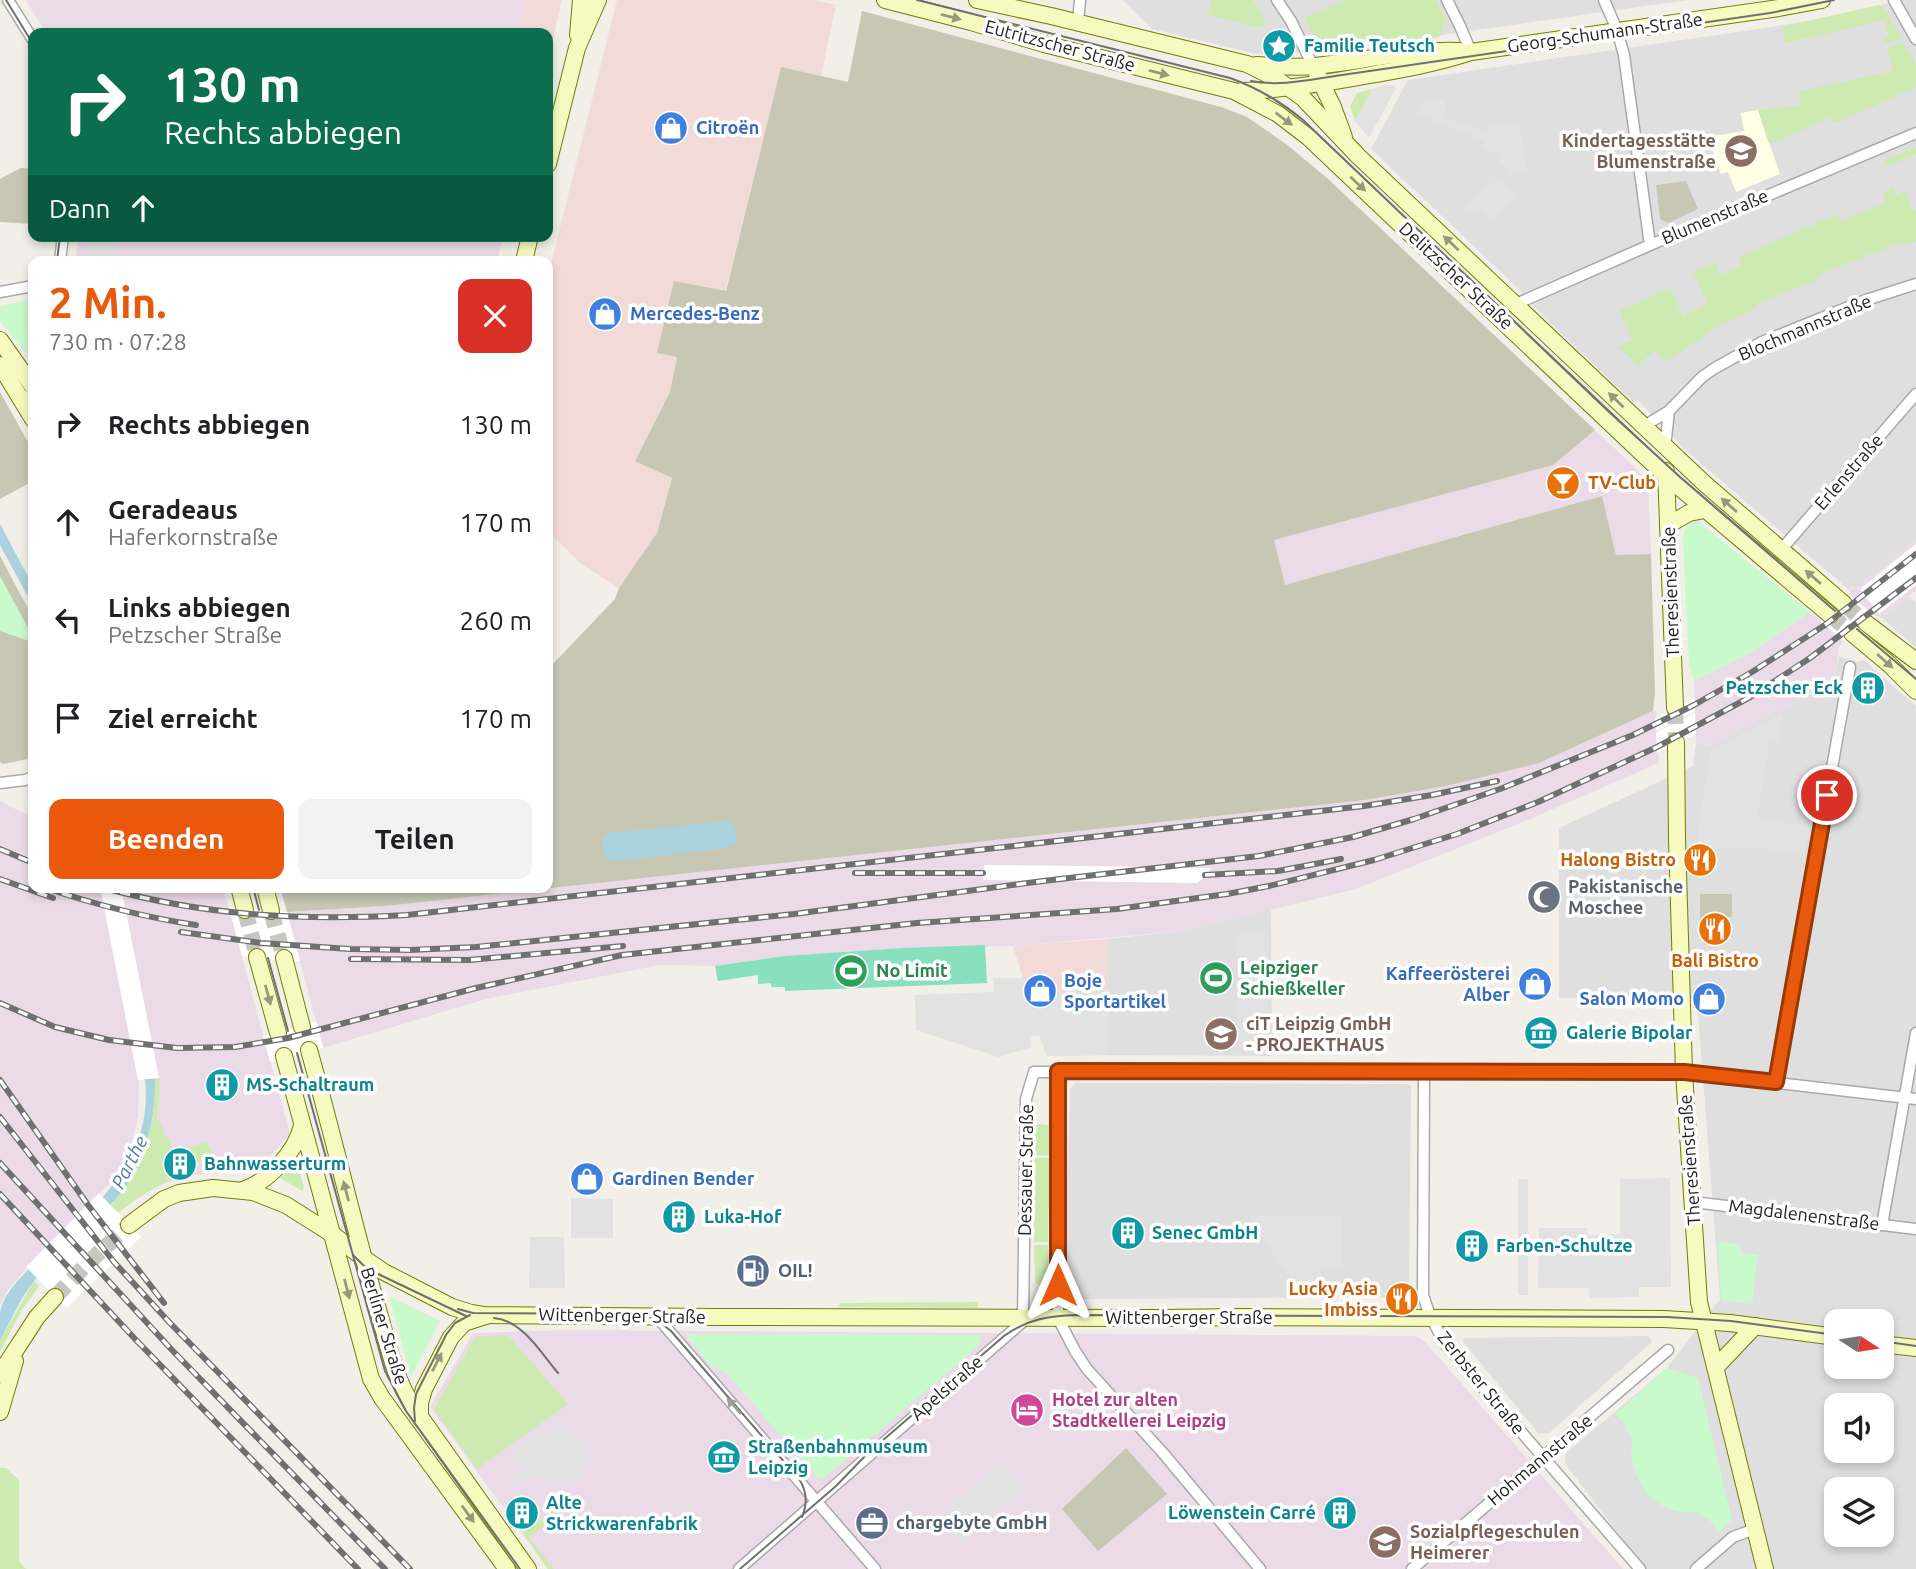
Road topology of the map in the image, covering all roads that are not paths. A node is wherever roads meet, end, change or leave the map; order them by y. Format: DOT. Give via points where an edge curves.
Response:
graph roads {
  1 [pos="8,0"];
  2 [pos="581,0"];
  3 [pos="598,0"];
  4 [pos="885,0"];
  5 [pos="976,0"];
  6 [pos="1080,0"];
  7 [pos="1447,0"];
  8 [pos="1604,0"];
  9 [pos="1822,0"];
  10 [pos="1894,0"];
  11 [pos="1280,5"];
  12 [pos="1078,22"];
  13 [pos="28,32"];
  14 [pos="1617,32"];
  15 [pos="1916,39"];
  16 [pos="577,48"];
  17 [pos="1471,52"];
  18 [pos="1247,64"];
  19 [pos="1313,66"];
  20 [pos="1321,83"];
  21 [pos="1291,88"];
  22 [pos="1234,91"];
  23 [pos="1916,134"];
  24 [pos="553,144"];
  25 [pos="1346,144"];
  26 [pos="1650,245"];
  27 [pos="1916,284"];
  28 [pos="28,287"];
  29 [pos="0,292"];
  30 [pos="1516,304"];
  31 [pos="0,340"];
  32 [pos="0,365"];
  33 [pos="26,365"];
  34 [pos="28,393"];
  35 [pos="1916,394"];
  36 [pos="1669,411"];
  37 [pos="1644,426"];
  38 [pos="1665,447"];
  39 [pos="1666,476"];
  40 [pos="1705,510"];
  41 [pos="1668,525"];
  42 [pos="1781,550"];
  43 [pos="1844,604"];
  44 [pos="1830,615"];
  45 [pos="1866,623"];
  46 [pos="1852,633"];
  47 [pos="1916,661"];
  48 [pos="1850,667"];
  49 [pos="1916,691"];
  50 [pos="1675,708"];
  51 [pos="1676,742"];
  52 [pos="28,779"];
  53 [pos="0,783"];
  54 [pos="241,893"];
  55 [pos="266,893"];
  56 [pos="245,910"];
  57 [pos="271,911"];
  58 [pos="257,957"];
  59 [pos="284,958"];
  60 [pos="302,1027"];
  61 [pos="278,1033"];
  62 [pos="1916,1033"];
  63 [pos="309,1050"];
  64 [pos="284,1056"];
  65 [pos="1058,1071"];
  66 [pos="1684,1072"];
  67 [pos="1424,1073"];
  68 [pos="1776,1082"];
  69 [pos="1910,1098"];
  70 [pos="302,1126"];
  71 [pos="243,1190"];
  72 [pos="1693,1202"];
  73 [pos="129,1225"];
  74 [pos="1882,1225"];
  75 [pos="1916,1229"];
  76 [pos="332,1234"];
  77 [pos="357,1252"];
  78 [pos="55,1297"];
  79 [pos="488,1315"];
  80 [pos="657,1317"];
  81 [pos="1025,1317"];
  82 [pos="1058,1318"];
  83 [pos="1431,1318"];
  84 [pos="1704,1321"];
  85 [pos="1755,1326"];
  86 [pos="1824,1336"];
  87 [pos="21,1340"];
  88 [pos="1894,1345"];
  89 [pos="1916,1348"];
  90 [pos="1668,1350"];
  91 [pos="1716,1367"];
  92 [pos="0,1374"];
  93 [pos="0,1412"];
  94 [pos="420,1417"];
  95 [pos="1542,1458"];
  96 [pos="817,1500"];
  97 [pos="1755,1529"];
  98 [pos="508,1569"];
  99 [pos="528,1569"];
  100 [pos="739,1569"];
  101 [pos="875,1569"];
  102 [pos="1260,1569"];
  103 [pos="1412,1569"];
  104 [pos="1640,1569"];
  105 [pos="1696,1569"];
  106 [pos="1765,1569"];
  1 -- 13 [label="street"];
  2 -- 16 [label="main road"];
  3 -- 16 [label="main road"];
  4 -- 22 [label="main road, Eutritzscher Straße, one-way"];
  5 -- 12 [label="main road, Eutritzscher Straße"];
  6 -- 12 [label="street"];
  7 -- 17 [label="street"];
  8 -- 14 [label="street"];
  9 -- 14 [label="main road, Georg-Schumann-Straße"];
  10 -- 15 [label="street"];
  11 -- 19 [label="street"];
  12 -- 18 [label="main road, Eutritzscher Straße"];
  14 -- 17 [label="main road, Georg-Schumann-Straße"];
  14 -- 26 [label="street"];
  16 -- 24 [label="main road"];
  17 -- 19 [label="main road, Georg-Schumann-Straße" via="1428,51"];
  17 -- 20 [label="main road, Georg-Schumann-Straße" via="1440,62"];
  18 -- 19 [label="main road, Georg-Schumann-Straße"];
  18 -- 21 [label="main road, Delitzscher Straße"];
  19 -- 20 [label="main road"];
  20 -- 21 [label="main road, Georg-Schumann-Straße"];
  20 -- 25 [label="main road"];
  21 -- 22 [label="main road, Georg-Schumann-Straße"];
  21 -- 25 [label="main road, Delitzscher Straße"];
  22 -- 39 [label="main road, Delitzscher Straße, one-way" via="1278,114 1308,137"];
  23 -- 26 [label="street, Blumenstraße"];
  30 -- 25 [label="main road, Delitzscher Straße, one-way"];
  26 -- 30 [label="street, Blumenstraße"];
  27 -- 36 [label="street, Blochmannstraße" via="1762,342 1702,377"];
  28 -- 29 [label="street"];
  37 -- 30 [label="main road, Delitzscher Straße, one-way"];
  31 -- 33 [label="main road"];
  32 -- 34 [label="main road"];
  33 -- 34 [label="main road"];
  35 -- 42 [label="street, Erlenstraße"];
  36 -- 37 [label="street, Blochmannstraße"];
  36 -- 38 [label="street"];
  37 -- 38 [label="main road, Delitzscher Straße"];
  38 -- 39 [label="main road"];
  42 -- 38 [label="main road, Delitzscher Straße, one-way"];
  39 -- 40 [label="main road, Delitzscher Straße"];
  39 -- 41 [label="main road, Theresienstraße"];
  40 -- 41 [label="main road"];
  40 -- 44 [label="main road, Delitzscher Straße"];
  41 -- 50 [label="main road, Theresienstraße"];
  43 -- 42 [label="main road, Delitzscher Straße, one-way"];
  45 -- 47 [label="main road"];
  46 -- 49 [label="main road, one-way"];
  48 -- 68 [label="street"];
  51 -- 66 [label="main road, Theresienstraße"];
  52 -- 53 [label="street"];
  54 -- 56 [label="main road"];
  55 -- 57 [label="main road"];
  58 -- 61 [label="main road, one-way"];
  59 -- 60 [label="main road"];
  62 -- 69 [label="street"];
  77 -- 63 [label="main road, Berliner Straße, one-way"];
  64 -- 70 [label="main road, Berliner Straße"];
  65 -- 67 [label="street"];
  65 -- 81 [label="street, Dessauer Straße" via="1034,1072 1026,1099"];
  65 -- 82 [label="street, Dessauer Straße"];
  66 -- 67 [label="street"];
  66 -- 68 [label="street"];
  66 -- 72 [label="main road, Theresienstraße"];
  67 -- 83 [label="street, Zerbster Straße" via="1423,1295"];
  68 -- 69 [label="street"];
  69 -- 74 [label="street"];
  70 -- 71 [label="main road" via="277,1167"];
  70 -- 76 [label="main road, Berliner Straße"];
  71 -- 73 [label="main road, Wittenberger Straße" via="179,1193"];
  71 -- 76 [label="main road, Wittenberger Straße" via="280,1202"];
  72 -- 74 [label="street, Magdalenenstraße"];
  72 -- 84 [label="main road, Theresienstraße"];
  74 -- 75 [label="street, Magdalenenstraße"];
  76 -- 77 [label="main road, Wittenberger Straße"];
  76 -- 98 [label="main road, Berliner Straße, one-way" via="376,1391"];
  77 -- 79 [label="main road, Wittenberger Straße" via="380,1270 457,1309"];
  77 -- 94 [label="main road, Berliner Straße" via="397,1375"];
  78 -- 87 [label="main road"];
  79 -- 80 [label="main road, Wittenberger Straße"];
  94 -- 79 [label="main road, one-way" via="424,1389 451,1337 464,1323"];
  80 -- 81 [label="main road, Wittenberger Straße"];
  96 -- 80 [label="street, one-way"];
  81 -- 82 [label="main road, Wittenberger Straße"];
  81 -- 96 [label="street, Apelstraße"];
  82 -- 83 [label="main road, Wittenberger Straße"];
  82 -- 102 [label="street, Dessauer Straße" via="1087,1369"];
  83 -- 84 [label="main road, Wittenberger Straße"];
  83 -- 95 [label="street, Zerbster Straße" via="1446,1345"];
  84 -- 85 [label="main road, Wittenberger Straße"];
  84 -- 91 [label="main road, Theresienstraße"];
  85 -- 86 [label="main road, Wittenberger Straße"];
  85 -- 91 [label="main road"];
  87 -- 92 [label="main road"];
  87 -- 93 [label="main road"];
  88 -- 89 [label="main road"];
  90 -- 95 [label="street, Hohmannstraße"];
  91 -- 97 [label="main road, Theresienstraße"];
  94 -- 99 [label="main road, Berliner Straße"];
  95 -- 103 [label="street, Hohmannstraße"];
  95 -- 104 [label="street, Zerbster Straße"];
  96 -- 100 [label="street, Apelstraße"];
  96 -- 101 [label="street"];
  97 -- 105 [label="street" via="1733,1537"];
  97 -- 106 [label="main road, Theresienstraße"];
}
